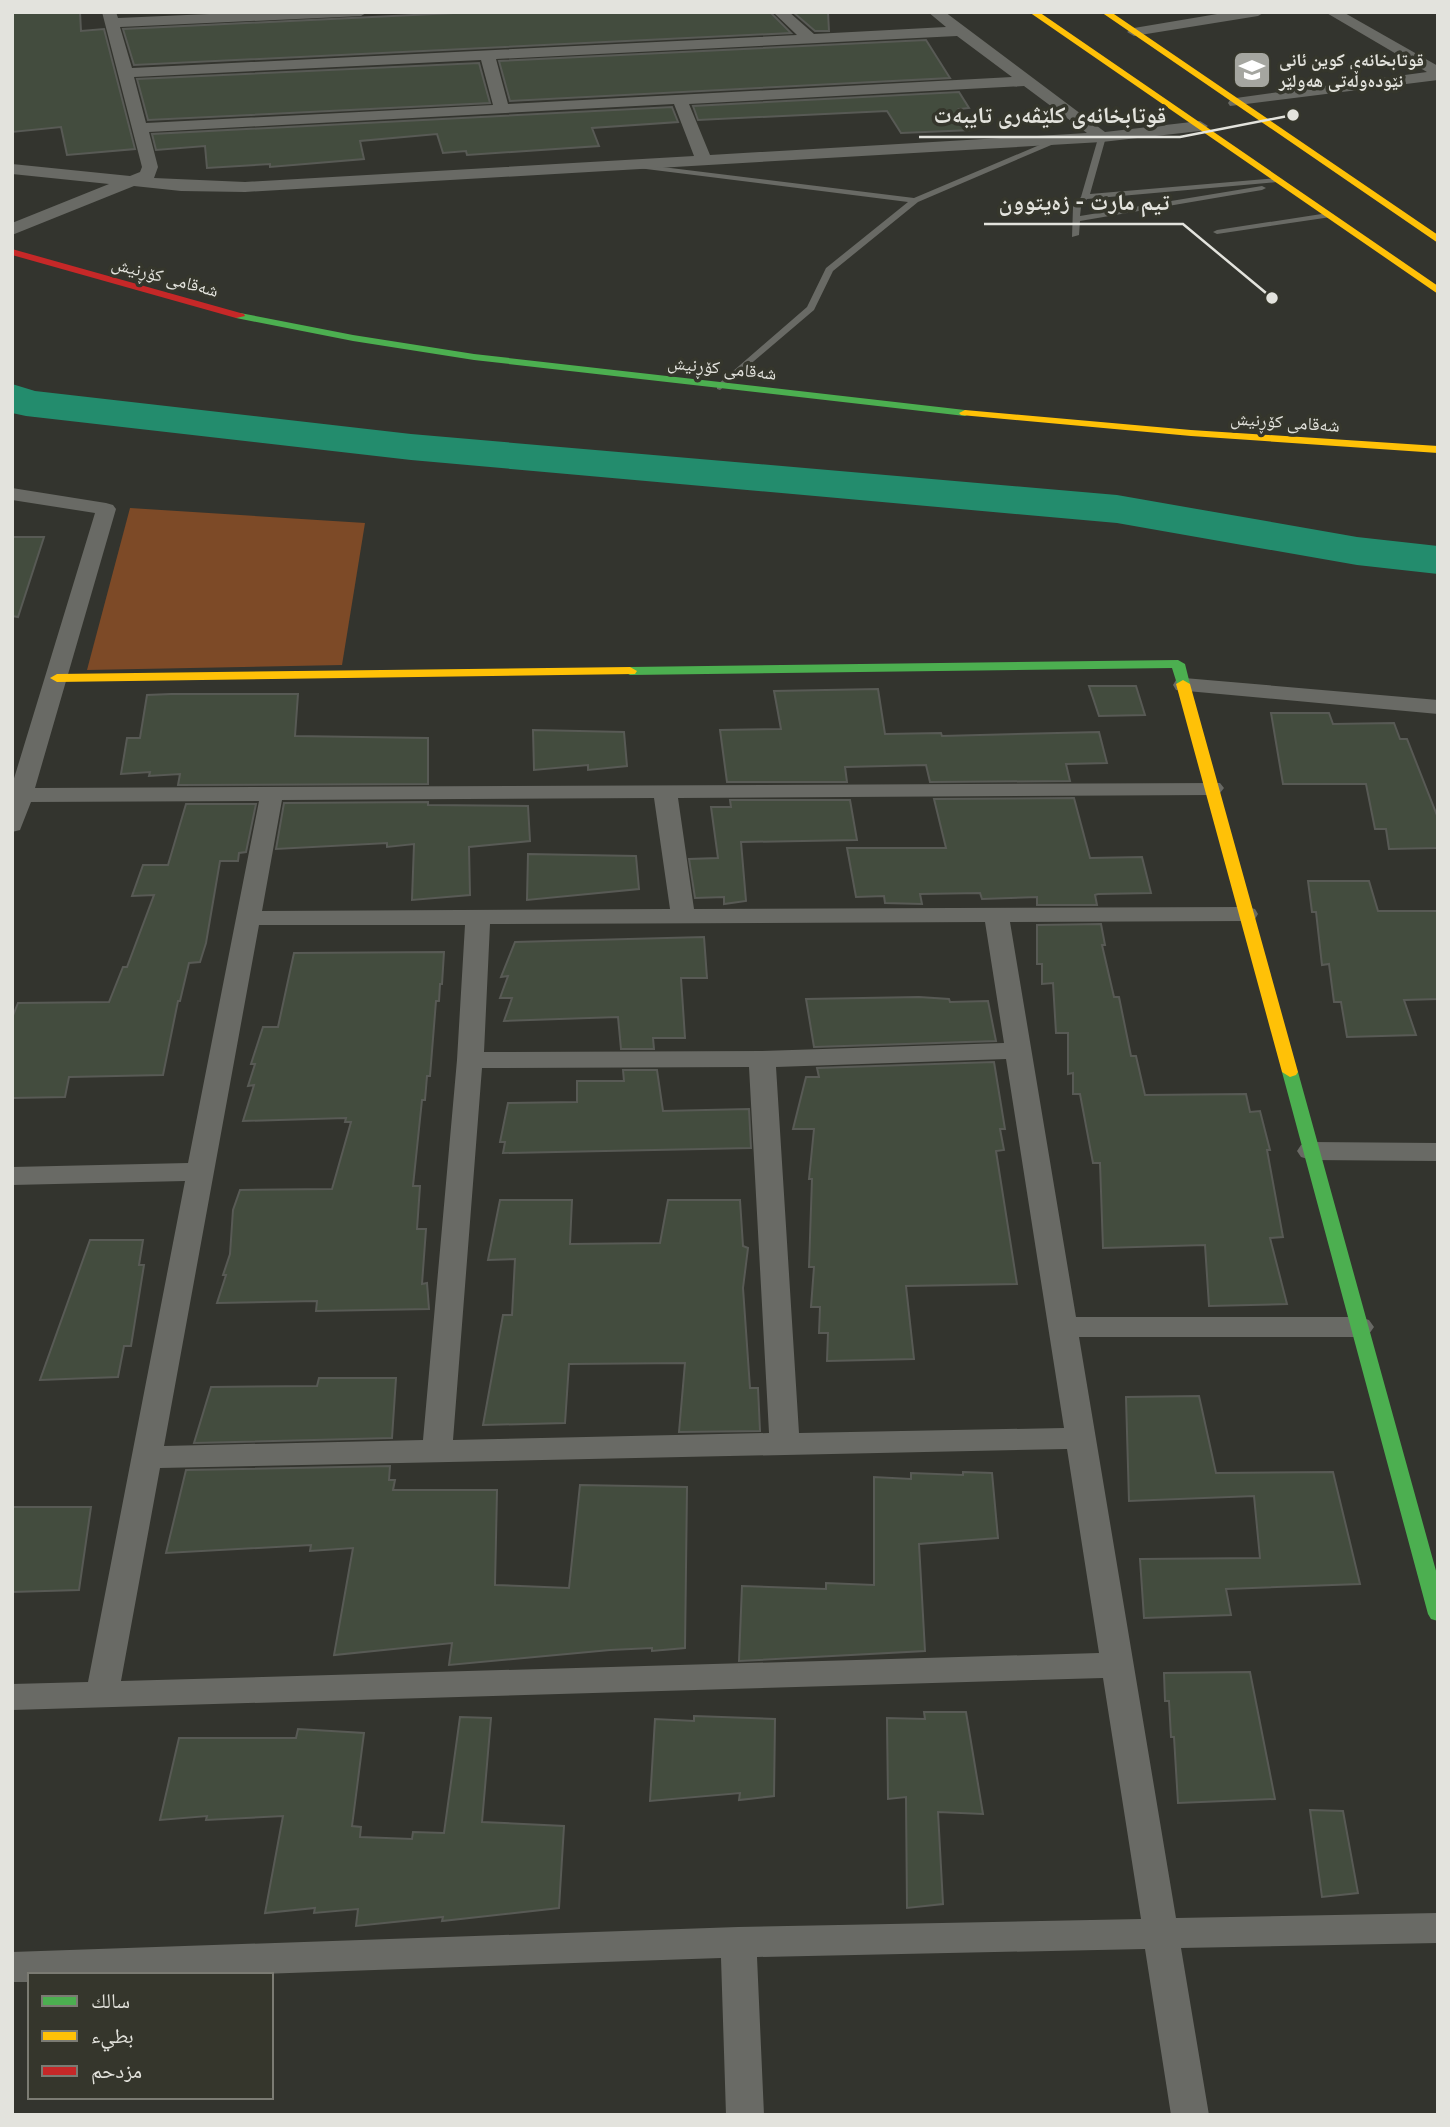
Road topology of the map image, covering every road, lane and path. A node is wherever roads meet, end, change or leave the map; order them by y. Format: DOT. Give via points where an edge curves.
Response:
graph roads {
  1 [pos="361,12"];
  2 [pos="780,12"];
  3 [pos="935,12"];
  4 [pos="1033,12"];
  5 [pos="1105,12"];
  6 [pos="1258,12"];
  7 [pos="1332,12"];
  8 [pos="255,15"];
  9 [pos="110,18"];
  10 [pos="960,31"];
  11 [pos="1134,32"];
  12 [pos="811,39"];
  13 [pos="488,56"];
  14 [pos="125,73"];
  15 [pos="1438,74"];
  16 [pos="1025,81"];
  17 [pos="680,100"];
  18 [pos="1236,103"];
  19 [pos="502,110"];
  20 [pos="1200,126"];
  21 [pos="141,128"];
  22 [pos="1102,137"];
  23 [pos="1059,140"];
  24 [pos="704,161"];
  25 [pos="631,165"];
  26 [pos="12,169"];
  27 [pos="130,182"];
  28 [pos="1281,182"];
  29 [pos="1085,197"];
  30 [pos="915,200"];
  31 [pos="1328,215"];
  32 [pos="1076,219"];
  33 [pos="12,230"];
  34 [pos="1217,232"];
  35 [pos="1075,235"];
  36 [pos="1438,240"];
  37 [pos="12,253"];
  38 [pos="1438,291"];
  39 [pos="720,387"];
  40 [pos="1438,450"];
  41 [pos="12,494"];
  42 [pos="57,678"];
  43 [pos="1184,685"];
  44 [pos="1438,707"];
  45 [pos="1212,788"];
  46 [pos="665,791"];
  47 [pos="272,793"];
  48 [pos="22,795"];
  49 [pos="12,825"];
  50 [pos="996,914"];
  51 [pos="1246,914"];
  52 [pos="683,916"];
  53 [pos="248,918"];
  54 [pos="478,918"];
  55 [pos="1018,1051"];
  56 [pos="762,1059"];
  57 [pos="470,1060"];
  58 [pos="1311,1151"];
  59 [pos="1438,1152"];
  60 [pos="200,1172"];
  61 [pos="12,1176"];
  62 [pos="1063,1327"];
  63 [pos="1359,1327"];
  64 [pos="1081,1438"];
  65 [pos="785,1444"];
  66 [pos="437,1451"];
  67 [pos="147,1457"];
  68 [pos="1438,1614"];
  69 [pos="1117,1665"];
  70 [pos="102,1695"];
  71 [pos="12,1697"];
  72 [pos="1438,1928"];
  73 [pos="1160,1933"];
  74 [pos="738,1942"];
  75 [pos="12,1967"];
  76 [pos="745,2115"];
  77 [pos="1189,2115"];
  1 -- 8 [label="street"];
  2 -- 12 [label="street"];
  3 -- 10 [label="street"];
  4 -- 20 [label="street"];
  5 -- 11 [label="street"];
  6 -- 11 [label="street"];
  7 -- 15 [label="street"];
  8 -- 9 [label="street"];
  9 -- 14 [label="street"];
  10 -- 12 [label="street"];
  10 -- 16 [label="street"];
  11 -- 18 [label="street"];
  12 -- 13 [label="street"];
  13 -- 14 [label="street"];
  13 -- 19 [label="street"];
  14 -- 21 [label="street"];
  15 -- 18 [label="street"];
  16 -- 17 [label="street"];
  16 -- 22 [label="street"];
  17 -- 19 [label="street"];
  17 -- 24 [label="street"];
  18 -- 36 [label="street"];
  19 -- 21 [label="street"];
  20 -- 22 [label="street"];
  20 -- 28 [label="street"];
  21 -- 27 [label="street" via="150,167 148,175"];
  22 -- 23 [label="street"];
  22 -- 29 [label="lane"];
  23 -- 24 [label="street"];
  23 -- 30 [label="lane"];
  24 -- 25 [label="street"];
  25 -- 27 [label="street" via="245,187"];
  25 -- 30 [label="lane"];
  26 -- 27 [label="street"];
  27 -- 33 [label="street" via="83,197"];
  28 -- 29 [label="lane"];
  28 -- 31 [label="street"];
  28 -- 32 [label="lane"];
  29 -- 32 [label="lane" via="1077,207"];
  30 -- 39 [label="lane" via="829,270 811,308"];
  31 -- 34 [label="lane"];
  31 -- 38 [label="street"];
  32 -- 35 [label="lane"];
  37 -- 39 [label="street, شەقامی کۆڕنیش" via="164,298 292,327 506,362"];
  39 -- 40 [label="street, شەقامی کۆڕنیش" via="1019,420"];
  41 -- 42 [label="street" via="106,509"];
  42 -- 43 [label="street" via="1178,664"];
  42 -- 48 [label="street"];
  43 -- 44 [label="street"];
  43 -- 45 [label="street"];
  45 -- 46 [label="street"];
  45 -- 51 [label="street"];
  46 -- 47 [label="street"];
  46 -- 52 [label="street"];
  47 -- 48 [label="street"];
  47 -- 53 [label="street"];
  48 -- 49 [label="street"];
  50 -- 51 [label="street"];
  50 -- 52 [label="street"];
  50 -- 55 [label="street"];
  51 -- 58 [label="street"];
  52 -- 54 [label="street"];
  53 -- 54 [label="street"];
  53 -- 60 [label="street"];
  54 -- 57 [label="street"];
  55 -- 56 [label="street"];
  55 -- 62 [label="street"];
  56 -- 57 [label="street"];
  56 -- 65 [label="street"];
  57 -- 66 [label="street"];
  58 -- 59 [label="street"];
  58 -- 63 [label="street"];
  60 -- 61 [label="street"];
  60 -- 67 [label="street"];
  62 -- 63 [label="street"];
  62 -- 64 [label="street"];
  63 -- 68 [label="street"];
  64 -- 65 [label="street"];
  64 -- 69 [label="street"];
  65 -- 66 [label="street"];
  66 -- 67 [label="street"];
  67 -- 70 [label="street"];
  69 -- 70 [label="street"];
  69 -- 73 [label="street"];
  70 -- 71 [label="street"];
  72 -- 73 [label="street"];
  73 -- 74 [label="street"];
  73 -- 77 [label="street"];
  74 -- 75 [label="street"];
  74 -- 76 [label="street"];
}
